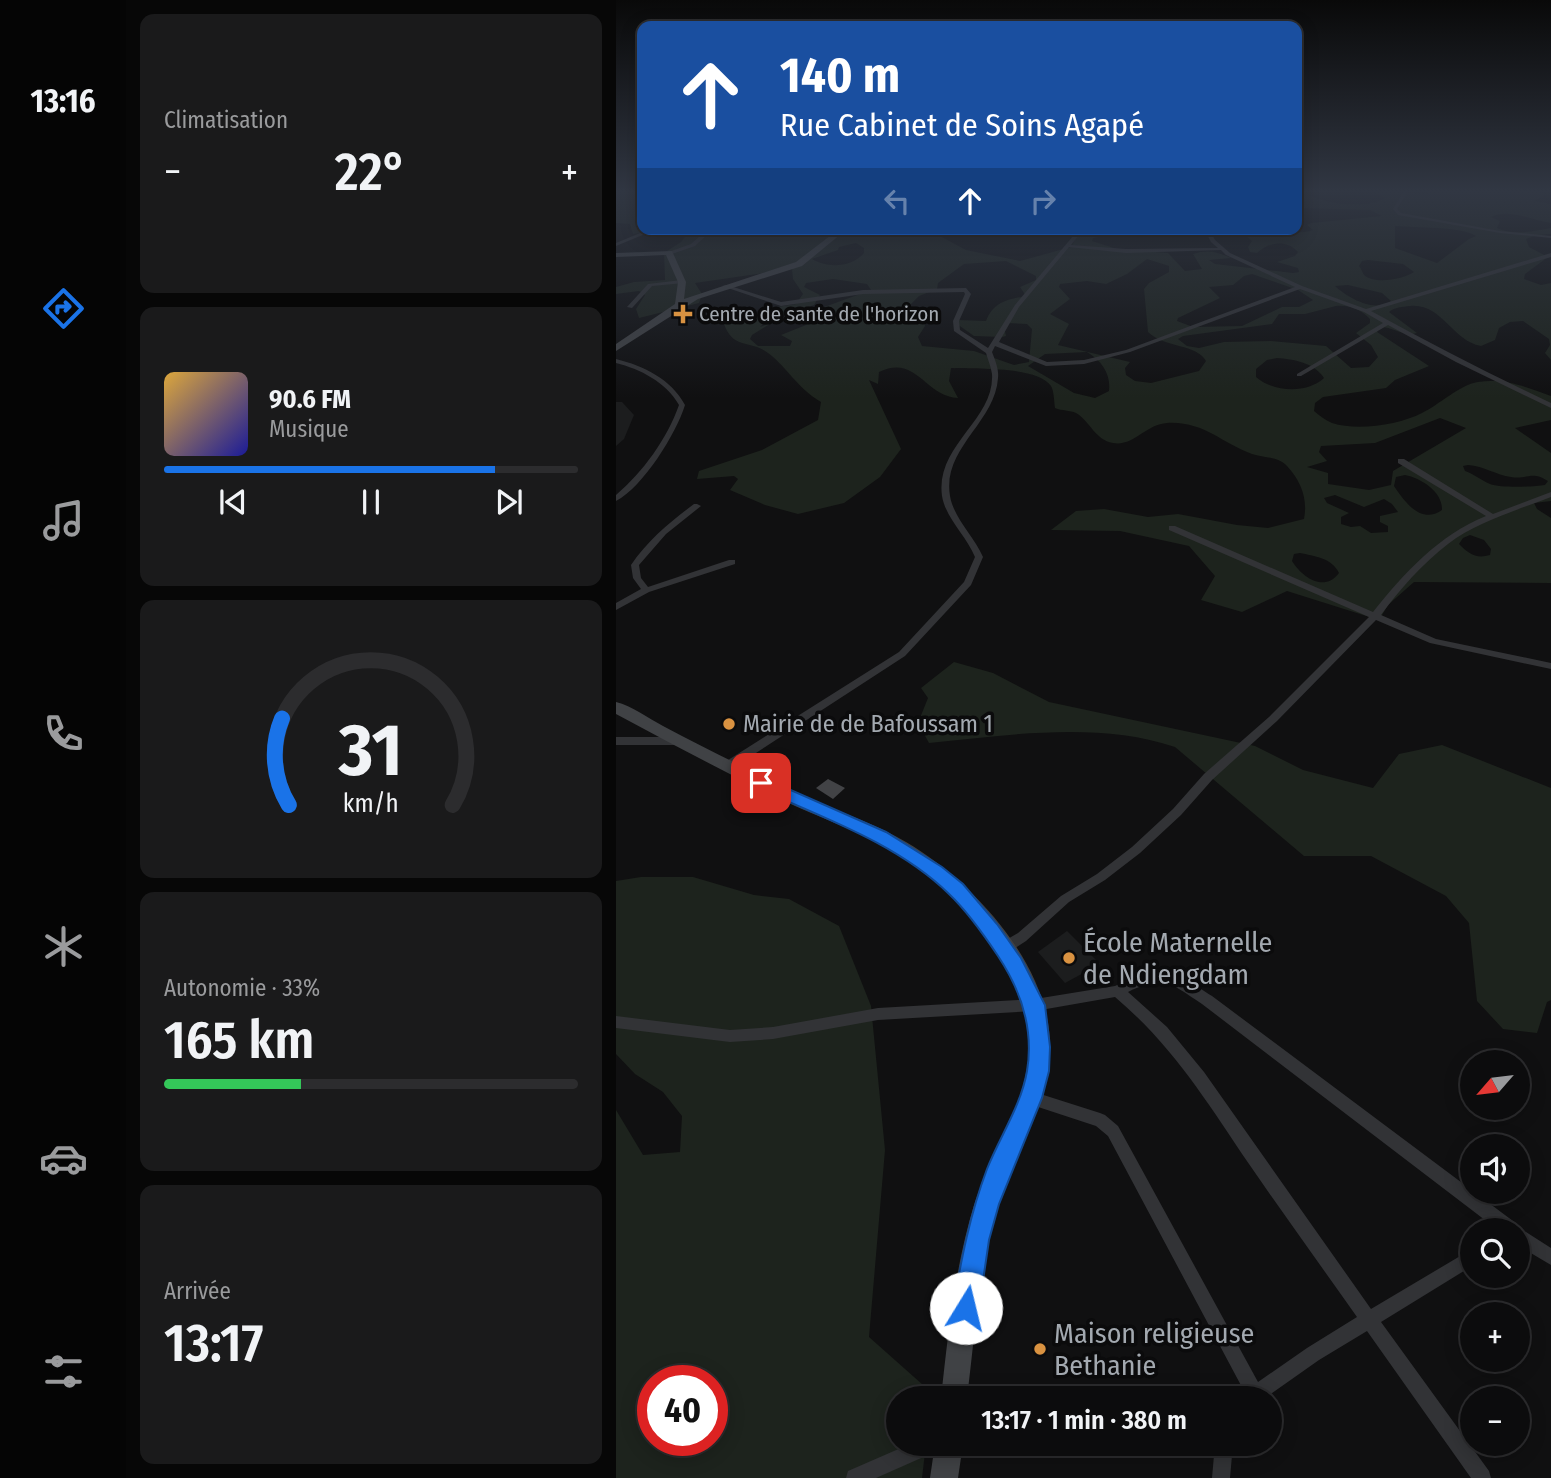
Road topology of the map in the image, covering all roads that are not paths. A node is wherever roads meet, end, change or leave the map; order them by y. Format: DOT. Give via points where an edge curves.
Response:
graph roads {
  1 [pos="672,260"];
  2 [pos="804,260"];
  3 [pos="1058,260"];
  4 [pos="1244,260"];
  5 [pos="1534,260"];
  6 [pos="682,282"];
  7 [pos="725,286"];
  8 [pos="1300,287"];
  9 [pos="679,305"];
  10 [pos="630,307"];
  11 [pos="1366,310"];
  12 [pos="1389,322"];
  13 [pos="995,344"];
  14 [pos="616,348"];
  15 [pos="989,352"];
  16 [pos="616,361"];
  17 [pos="1299,375"];
  18 [pos="1551,406"];
  19 [pos="1401,461"];
  20 [pos="1551,494"];
  21 [pos="616,499"];
  22 [pos="697,506"];
  23 [pos="1493,517"];
  24 [pos="1172,528"];
  25 [pos="732,562"];
  26 [pos="646,590"];
  27 [pos="616,607"];
  28 [pos="1376,616"];
  29 [pos="1551,666"];
  30 [pos="616,707"];
  31 [pos="616,741"];
  32 [pos="674,741"];
  33 [pos="729,765"];
  34 [pos="1004,948"];
  35 [pos="1117,991"];
  36 [pos="1035,1005"];
  37 [pos="616,1023"];
  38 [pos="1031,1098"];
  39 [pos="1495,1218"];
  40 [pos="1530,1243"];
  41 [pos="1551,1257"];
  42 [pos="1460,1264"];
  43 [pos="1370,1320"];
  44 [pos="956,1386"];
  45 [pos="1247,1386"];
  46 [pos="1267,1386"];
  47 [pos="904,1456"];
  48 [pos="947,1456"];
  49 [pos="1223,1456"];
  50 [pos="855,1478"];
  51 [pos="943,1478"];
  52 [pos="1221,1478"];
  53 [pos="1482,1478"];
  1 -- 6 [label="street"];
  2 -- 7 [label="street"];
  3 -- 13 [label="street" via="1017,306"];
  4 -- 8 [label="street"];
  5 -- 11 [label="street"];
  6 -- 9 [label="street"];
  6 -- 10 [label="street" via="650,285"];
  7 -- 9 [label="street"];
  7 -- 15 [label="street" via="781,304 863,292 967,290 957,331"];
  8 -- 11 [label="street"];
  8 -- 13 [label="street" via="1128,351 1084,362 1046,365"];
  9 -- 14 [label="street"];
  11 -- 12 [label="street"];
  12 -- 17 [label="street"];
  12 -- 18 [label="street"];
  13 -- 15 [label="street"];
  15 -- 33 [label="street" via="995,379 989,401 953,458 945,483 953,520 975,545 979,557 968,583 902,654"];
  16 -- 21 [label="street" via="662,383 682,405 677,421 648,465"];
  19 -- 23 [label="street"];
  20 -- 23 [label="street"];
  22 -- 26 [label="street" via="671,524 635,565"];
  23 -- 28 [label="street" via="1446,541 1402,581"];
  24 -- 28 [label="street"];
  25 -- 26 [label="street"];
  26 -- 27 [label="street"];
  28 -- 29 [label="street" via="1443,645"];
  28 -- 34 [label="street" via="1136,850"];
  30 -- 32 [label="street"];
  31 -- 32 [label="street"];
  32 -- 33 [label="street"];
  33 -- 34 [label="street" via="901,848 957,890"];
  34 -- 36 [label="street"];
  35 -- 36 [label="street"];
  35 -- 39 [label="street" via="1152,975 1174,980 1207,1000"];
  35 -- 43 [label="street" via="1159,1026 1193,1066"];
  36 -- 37 [label="street" via="878,1014 730,1036"];
  36 -- 38 [label="street" via="1040,1047"];
  38 -- 44 [label="street" via="999,1170 977,1240"];
  38 -- 45 [label="street" via="1100,1120 1113,1131"];
  40 -- 41 [label="street"];
  42 -- 43 [label="street"];
  43 -- 46 [label="street"];
  43 -- 53 [label="street"];
  47 -- 50 [label="street"];
  48 -- 51 [label="street"];
  49 -- 52 [label="street"];
}
